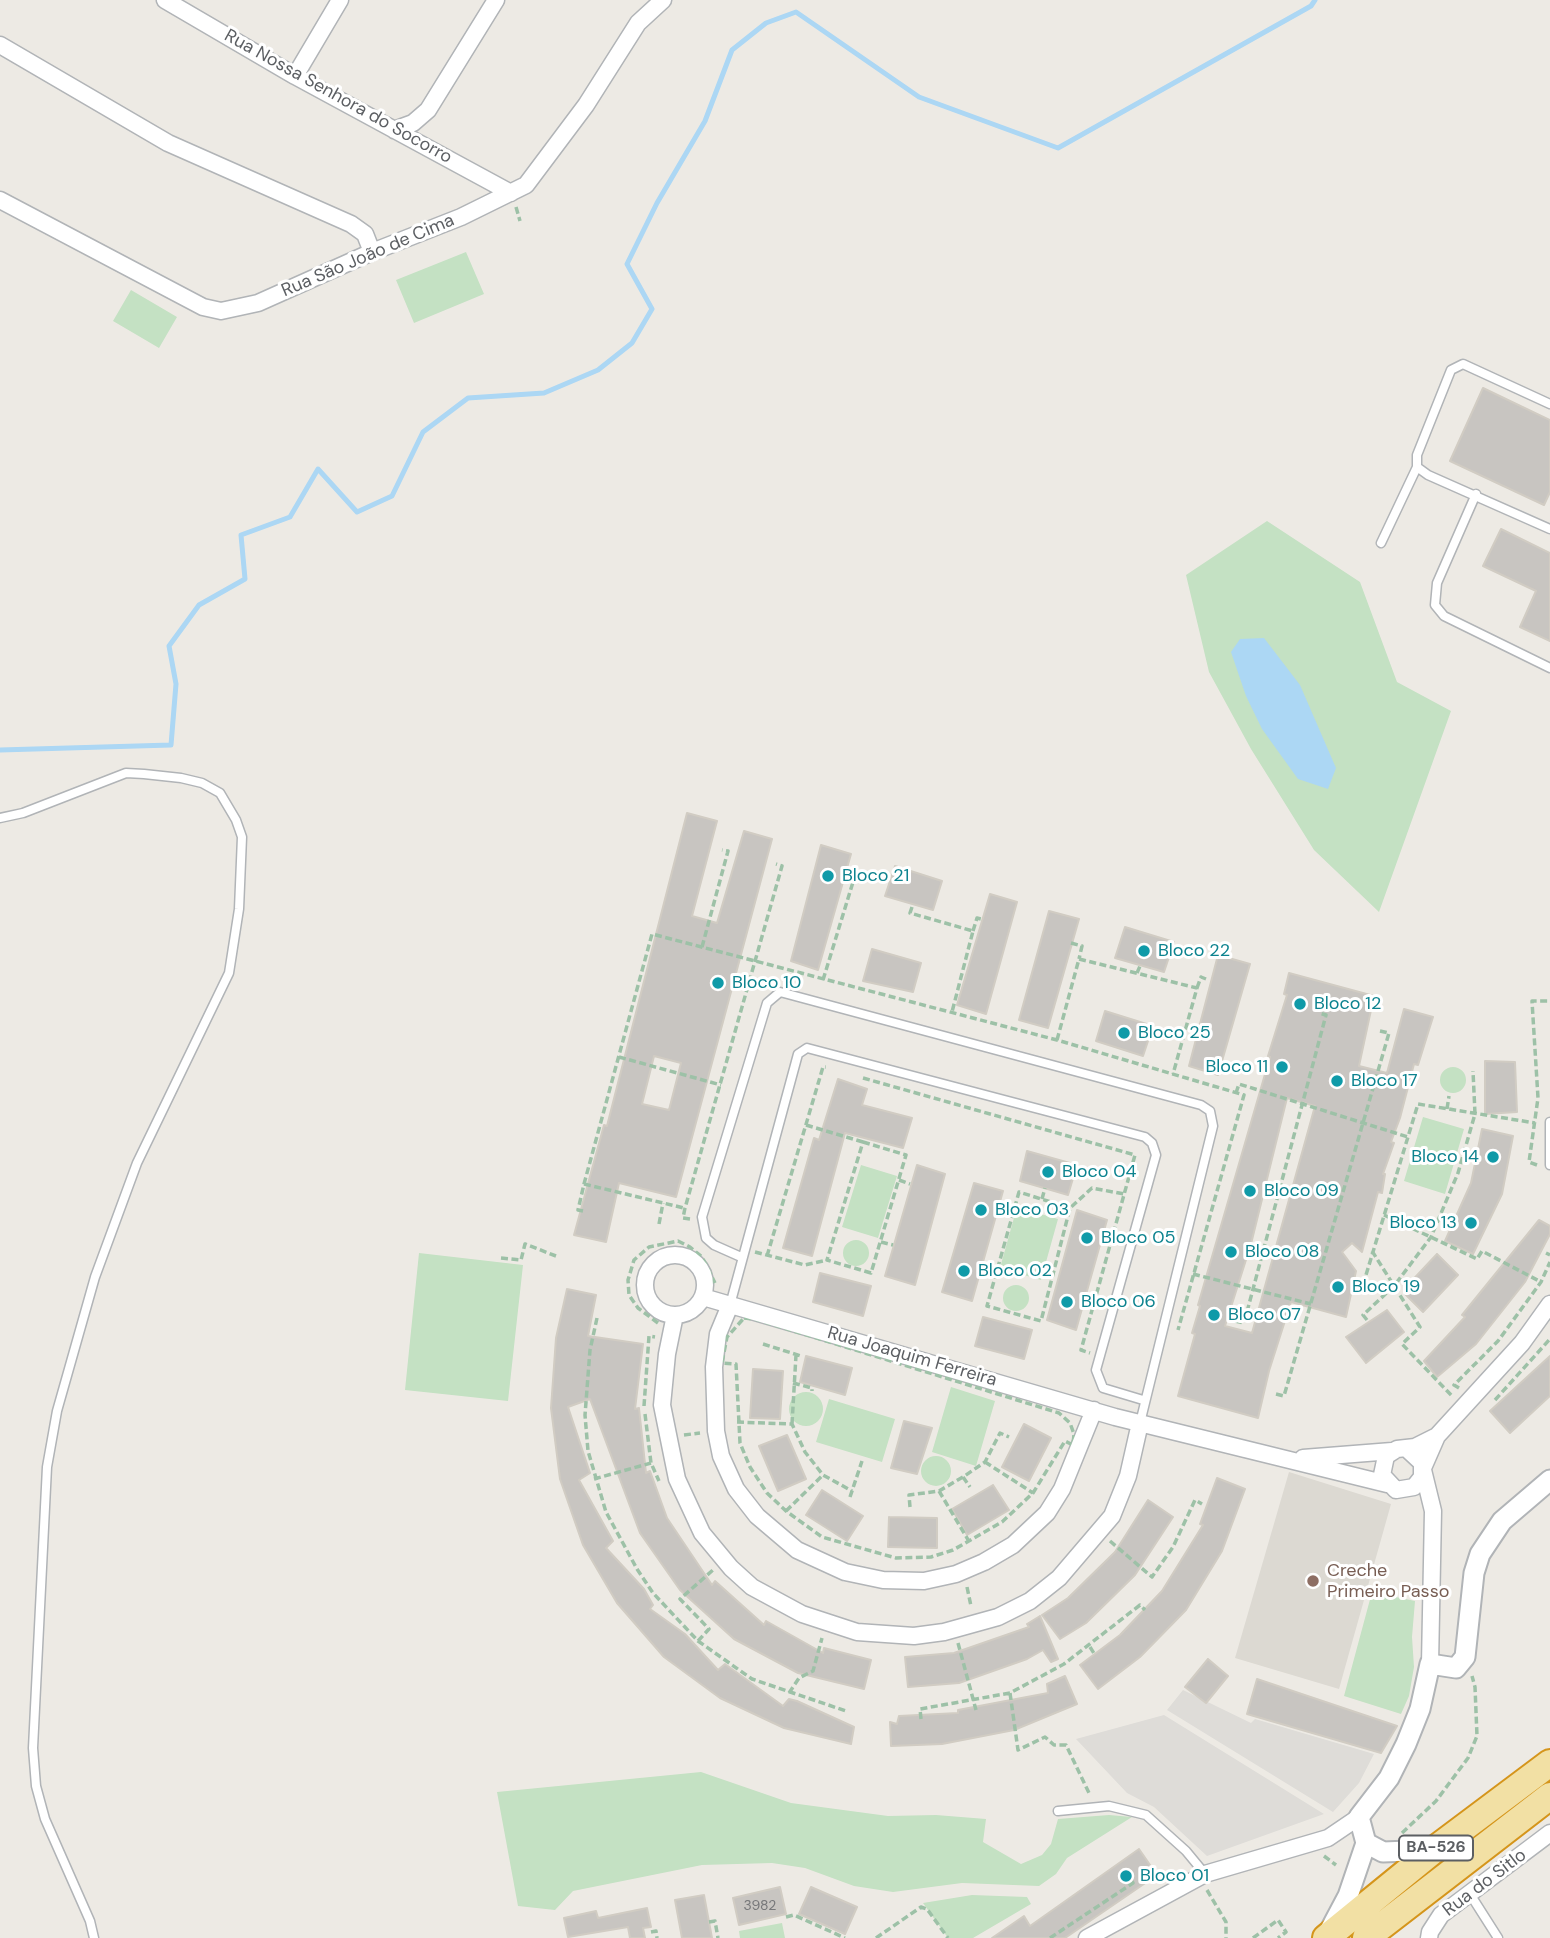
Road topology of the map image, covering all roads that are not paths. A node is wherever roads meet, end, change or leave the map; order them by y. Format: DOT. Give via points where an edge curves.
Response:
graph roads {
  1 [pos="165,0"];
  2 [pos="340,0"];
  3 [pos="496,0"];
  4 [pos="663,0"];
  5 [pos="0,45"];
  6 [pos="295,76"];
  7 [pos="394,130"];
  8 [pos="511,193"];
  9 [pos="0,200"];
  10 [pos="372,252"];
  11 [pos="1550,404"];
  12 [pos="1417,467"];
  13 [pos="1476,494"];
  14 [pos="1550,529"];
  15 [pos="1381,542"];
  16 [pos="1550,668"];
  17 [pos="0,818"];
  18 [pos="1550,1122"];
  19 [pos="1547,1166"];
  20 [pos="741,1257"];
  21 [pos="703,1297"];
  22 [pos="1550,1304"];
  23 [pos="730,1305"];
  24 [pos="675,1315"];
  25 [pos="1143,1400"];
  26 [pos="1094,1410"];
  27 [pos="1140,1423"];
  28 [pos="1437,1436"];
  29 [pos="1400,1450"];
  30 [pos="1290,1459"];
  31 [pos="1423,1469"];
  32 [pos="1550,1480"];
  33 [pos="1387,1484"];
  34 [pos="1405,1490"];
  35 [pos="1433,1511"];
  36 [pos="1430,1664"];
  37 [pos="1550,1763"];
  38 [pos="1550,1796"];
  39 [pos="1058,1811"];
  40 [pos="1359,1817"];
  41 [pos="1550,1833"];
  42 [pos="1374,1847"];
  43 [pos="1434,1850"];
  44 [pos="1205,1880"];
  45 [pos="1470,1894"];
  46 [pos="94,1938"];
  47 [pos="1087,1938"];
  48 [pos="1326,1938"];
  49 [pos="1366,1938"];
  50 [pos="1429,1938"];
  51 [pos="1498,1938"];
  1 -- 6 [label="street, Rua Nossa Senhora do Socorro"];
  2 -- 6 [label="street"];
  3 -- 7 [label="street" via="428,110"];
  4 -- 8 [label="street, Rua São João de Cima" via="638,23 539,170 526,186"];
  5 -- 10 [label="street" via="168,143 351,224 365,234"];
  6 -- 7 [label="street, Rua Nossa Senhora do Socorro"];
  7 -- 8 [label="street, Rua Nossa Senhora do Socorro"];
  8 -- 10 [label="street, Rua São João de Cima"];
  9 -- 10 [label="street, Rua São João de Cima" via="185,299 221,311 258,303"];
  11 -- 12 [label="lane" via="1463,364 1451,370 1417,454"];
  12 -- 13 [label="lane"];
  12 -- 15 [label="lane"];
  13 -- 14 [label="lane"];
  13 -- 16 [label="lane" via="1437,583 1435,605 1444,616"];
  17 -- 46 [label="lane" via="126,773 144,774 202,783 220,793 242,837 239,909 229,973 137,1163 95,1277 57,1411 47,1467 33,1748 36,1786"];
  18 -- 19 [label="lane"];
  20 -- 23 [label="lane"];
  20 -- 25 [label="lane" via="802,1049 1144,1137 1156,1155 1096,1370 1103,1388"];
  20 -- 25 [label="lane" via="706,1238 702,1217 766,1003 780,992 1201,1105 1210,1111 1213,1126"];
  21 -- 23 [label="street, Rua Joaquim Ferreira"];
  21 -- 24 [label="street" via="695,1308"];
  21 -- 24 [label="street" via="705,1278 694,1261 677,1254 658,1260 646,1275 646,1294 657,1310"];
  22 -- 28 [label="street, Rua Joaquim Ferreira" via="1522,1343"];
  23 -- 26 [label="street, Rua Joaquim Ferreira"];
  23 -- 26 [label="street" via="718,1334 714,1367 721,1456 736,1489 757,1516 797,1550 845,1572 883,1580 924,1581 956,1574 1013,1545 1047,1513 1062,1489"];
  24 -- 27 [label="street" via="662,1405 677,1479 702,1533 752,1587 802,1614 847,1629 914,1636 944,1632 998,1617 1030,1601 1067,1570 1112,1516 1128,1476"];
  25 -- 27 [label="lane"];
  26 -- 27 [label="street, Rua Joaquim Ferreira"];
  27 -- 30 [label="street, Rua Joaquim Ferreira"];
  28 -- 29 [label="street, Rua Joaquim Ferreira"];
  28 -- 31 [label="street, Rua Joaquim Ferreira"];
  29 -- 30 [label="street, Rua Joaquim Ferreira"];
  29 -- 31 [label="street" via="1419,1457"];
  29 -- 33 [label="street" via="1381,1468"];
  30 -- 33 [label="street, Rua Joaquim Ferreira"];
  31 -- 34 [label="street, Rua Joaquim Ferreira" via="1419,1482"];
  31 -- 35 [label="street"];
  32 -- 36 [label="street" via="1517,1506 1488,1538 1474,1573 1465,1657 1457,1668"];
  33 -- 34 [label="street, Rua Joaquim Ferreira"];
  34 -- 35 [label="street, Rua Joaquim Ferreira" via="1428,1502"];
  35 -- 36 [label="street"];
  36 -- 40 [label="street" via="1406,1744 1389,1778"];
  37 -- 43 [label="highway, BA-526"];
  38 -- 49 [label="highway, BA-526"];
  39 -- 44 [label="lane" via="1109,1806 1146,1815 1186,1851"];
  40 -- 42 [label="street"];
  40 -- 44 [label="street" via="1328,1838"];
  41 -- 45 [label="street, Rua do Sitlo"];
  42 -- 43 [label="street"];
  42 -- 48 [label="street"];
  43 -- 48 [label="highway, BA-526"];
  44 -- 47 [label="street"];
  45 -- 50 [label="street, Rua do Sitlo" via="1441,1915"];
  45 -- 51 [label="lane"];
}
